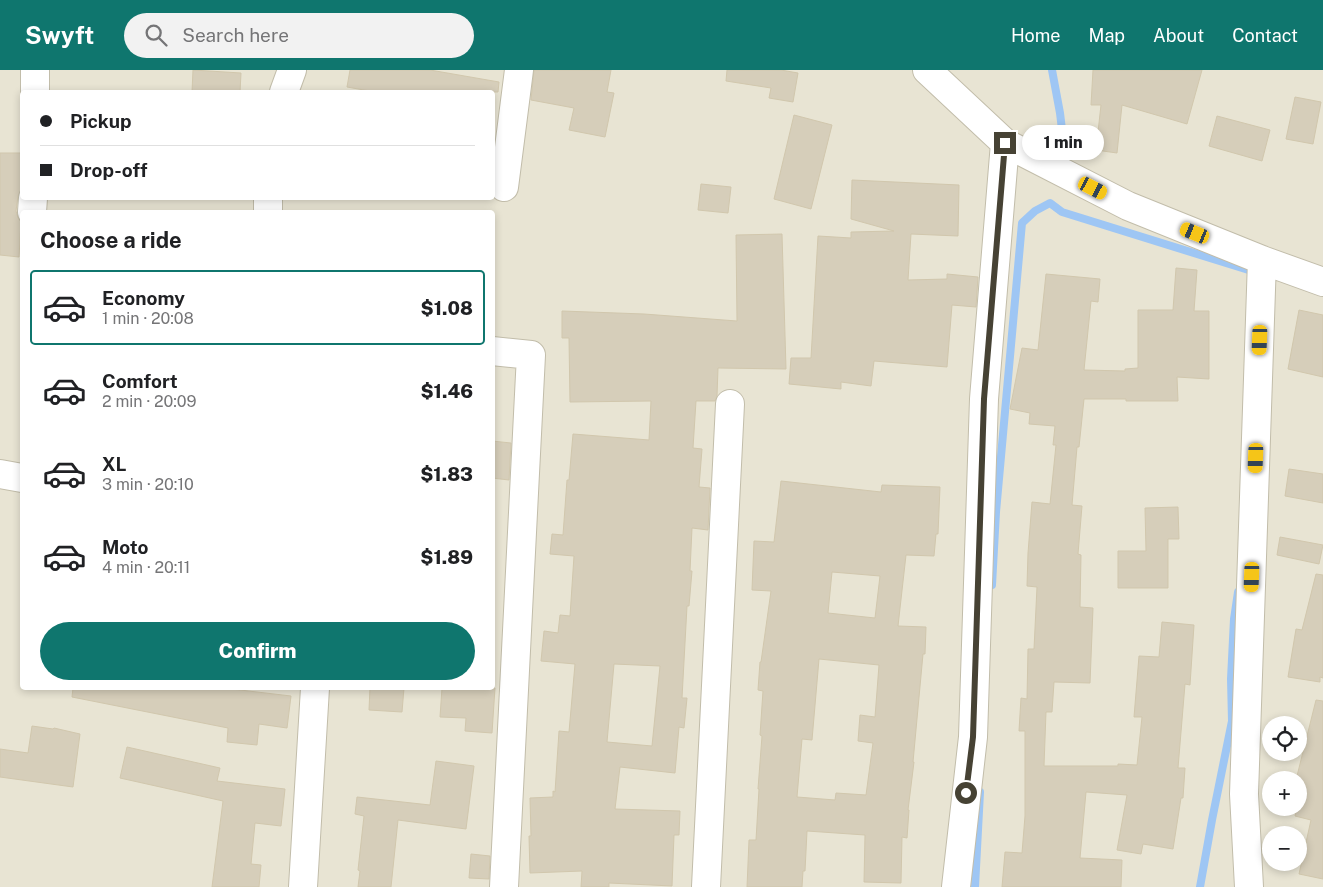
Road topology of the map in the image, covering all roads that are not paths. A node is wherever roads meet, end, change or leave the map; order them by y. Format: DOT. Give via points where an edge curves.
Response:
graph roads {
  1 [pos="35,70"];
  2 [pos="292,70"];
  3 [pos="519,70"];
  4 [pos="927,70"];
  5 [pos="35,90"];
  6 [pos="285,90"];
  7 [pos="1005,143"];
  8 [pos="504,187"];
  9 [pos="1262,260"];
  10 [pos="1323,282"];
  11 [pos="495,351"];
  12 [pos="730,404"];
  13 [pos="0,474"];
  14 [pos="20,478"];
  15 [pos="315,690"];
  16 [pos="303,887"];
  17 [pos="504,887"];
  18 [pos="706,887"];
  19 [pos="956,887"];
  20 [pos="1248,887"];
  1 -- 5 [label="street"];
  2 -- 6 [label="street"];
  3 -- 8 [label="street"];
  4 -- 7 [label="street"];
  7 -- 9 [label="street" via="1128,206"];
  7 -- 19 [label="street" via="984,399 973,737"];
  9 -- 10 [label="street"];
  9 -- 20 [label="street" via="1244,794"];
  11 -- 17 [label="street" via="531,355"];
  12 -- 18 [label="street"];
  13 -- 14 [label="street"];
  15 -- 16 [label="street"];
}
